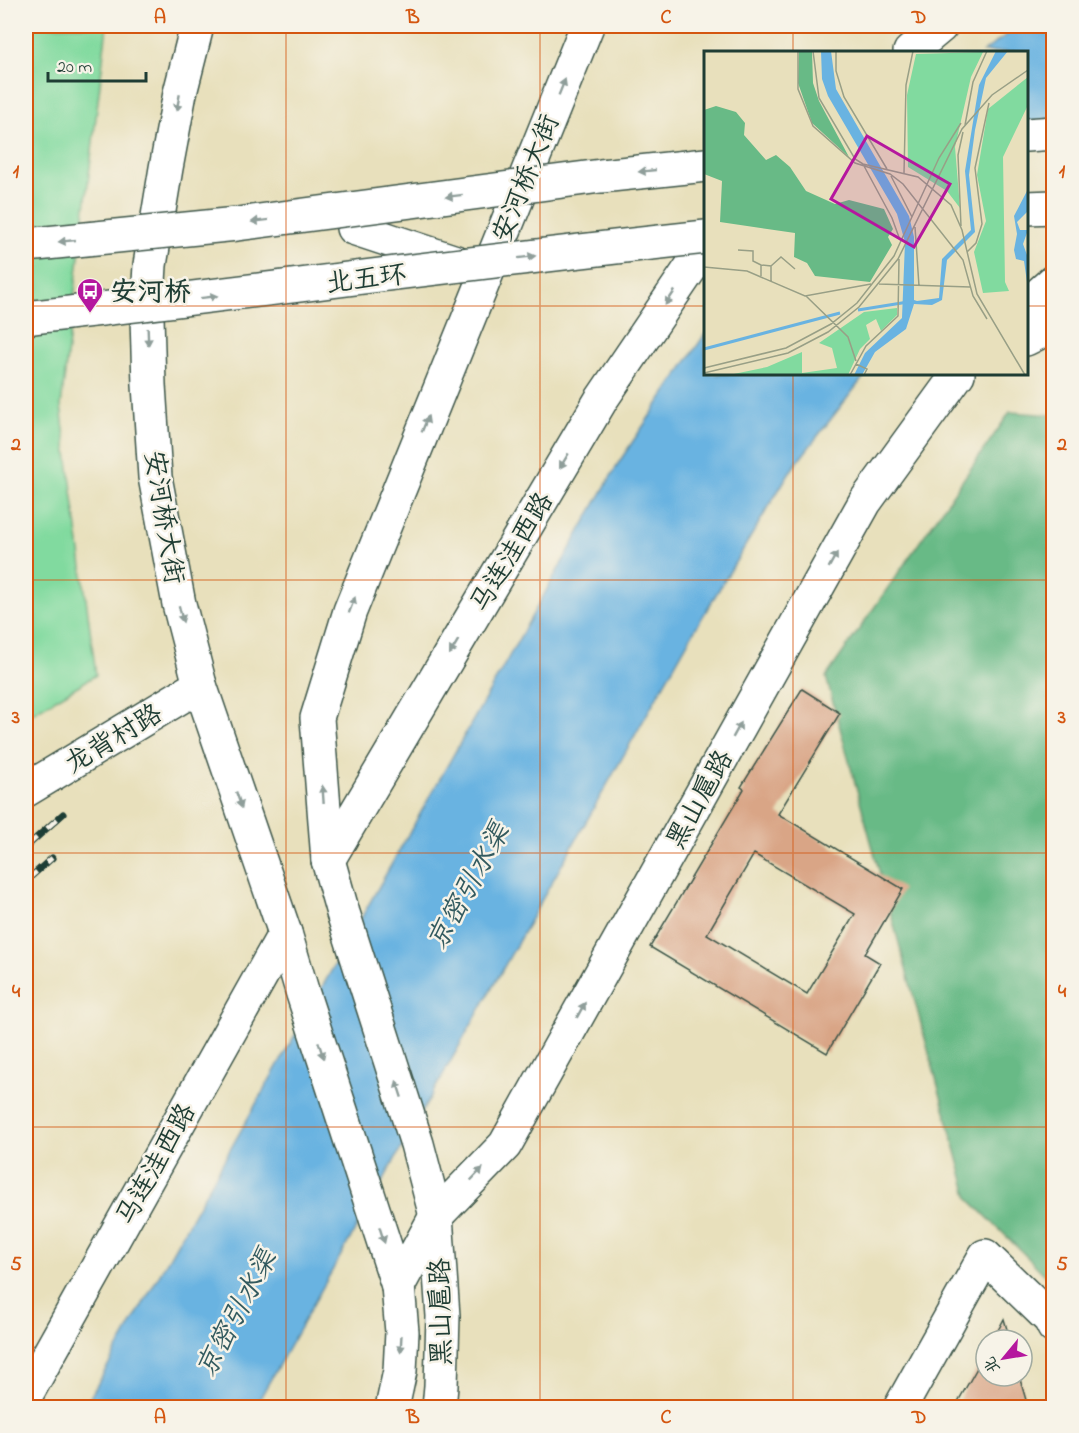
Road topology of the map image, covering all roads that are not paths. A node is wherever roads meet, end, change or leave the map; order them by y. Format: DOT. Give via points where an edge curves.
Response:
graph roads {
  1 [pos="197,26"];
  2 [pos="587,26"];
  3 [pos="941,26"];
  4 [pos="911,51"];
  5 [pos="1053,133"];
  6 [pos="1028,135"];
  7 [pos="704,165"];
  8 [pos="1053,207"];
  9 [pos="1028,208"];
  10 [pos="353,228"];
  11 [pos="704,237"];
  12 [pos="26,245"];
  13 [pos="704,252"];
  14 [pos="487,272"];
  15 [pos="1053,280"];
  16 [pos="1028,304"];
  17 [pos="26,318"];
  18 [pos="1053,325"];
  19 [pos="1028,338"];
  20 [pos="957,375"];
  21 [pos="200,685"];
  22 [pos="26,790"];
  23 [pos="328,860"];
  24 [pos="285,933"];
  25 [pos="303,994"];
  26 [pos="417,1144"];
  27 [pos="436,1216"];
  28 [pos="398,1286"];
  29 [pos="1053,1328"];
  30 [pos="26,1395"];
  31 [pos="392,1407"];
  32 [pos="439,1407"];
  33 [pos="900,1407"];
  1 -- 21 [label="main road, 安河桥大街, one-way" via="166,168 150,265 147,317 156,477 179,604"];
  14 -- 2 [label="main road, 安河桥大街, one-way"];
  3 -- 4 [label="main road"];
  5 -- 6 [label="main road"];
  7 -- 12 [label="main road, one-way, bridge" via="237,224"];
  8 -- 9 [label="main road"];
  10 -- 14 [label="main road"];
  17 -- 11 [label="main road, 北五环, one-way, bridge"];
  13 -- 23 [label="main road, 马连洼西路, one-way" via="601,400"];
  23 -- 14 [label="main road, 安河桥大街, one-way" via="317,718 350,610"];
  15 -- 16 [label="main road"];
  18 -- 19 [label="main road"];
  27 -- 20 [label="main road, 黑山扈路, one-way" via="505,1145 865,502"];
  21 -- 22 [label="main road, 龙背村路"];
  21 -- 24 [label="main road, 安河桥大街, one-way"];
  26 -- 23 [label="main road, 安河桥大街, one-way"];
  24 -- 25 [label="main road, 安河桥大街"];
  24 -- 30 [label="main road, 马连洼西路"];
  25 -- 28 [label="main road, 黑山扈路, one-way"];
  26 -- 27 [label="main road, 黑山扈路"];
  27 -- 28 [label="main road"];
  27 -- 32 [label="main road, 黑山扈路" via="443,1316"];
  28 -- 31 [label="main road, 黑山扈路, one-way" via="402,1332 400,1371"];
  29 -- 33 [label="main road" via="1050,1319 986,1256"];
}
